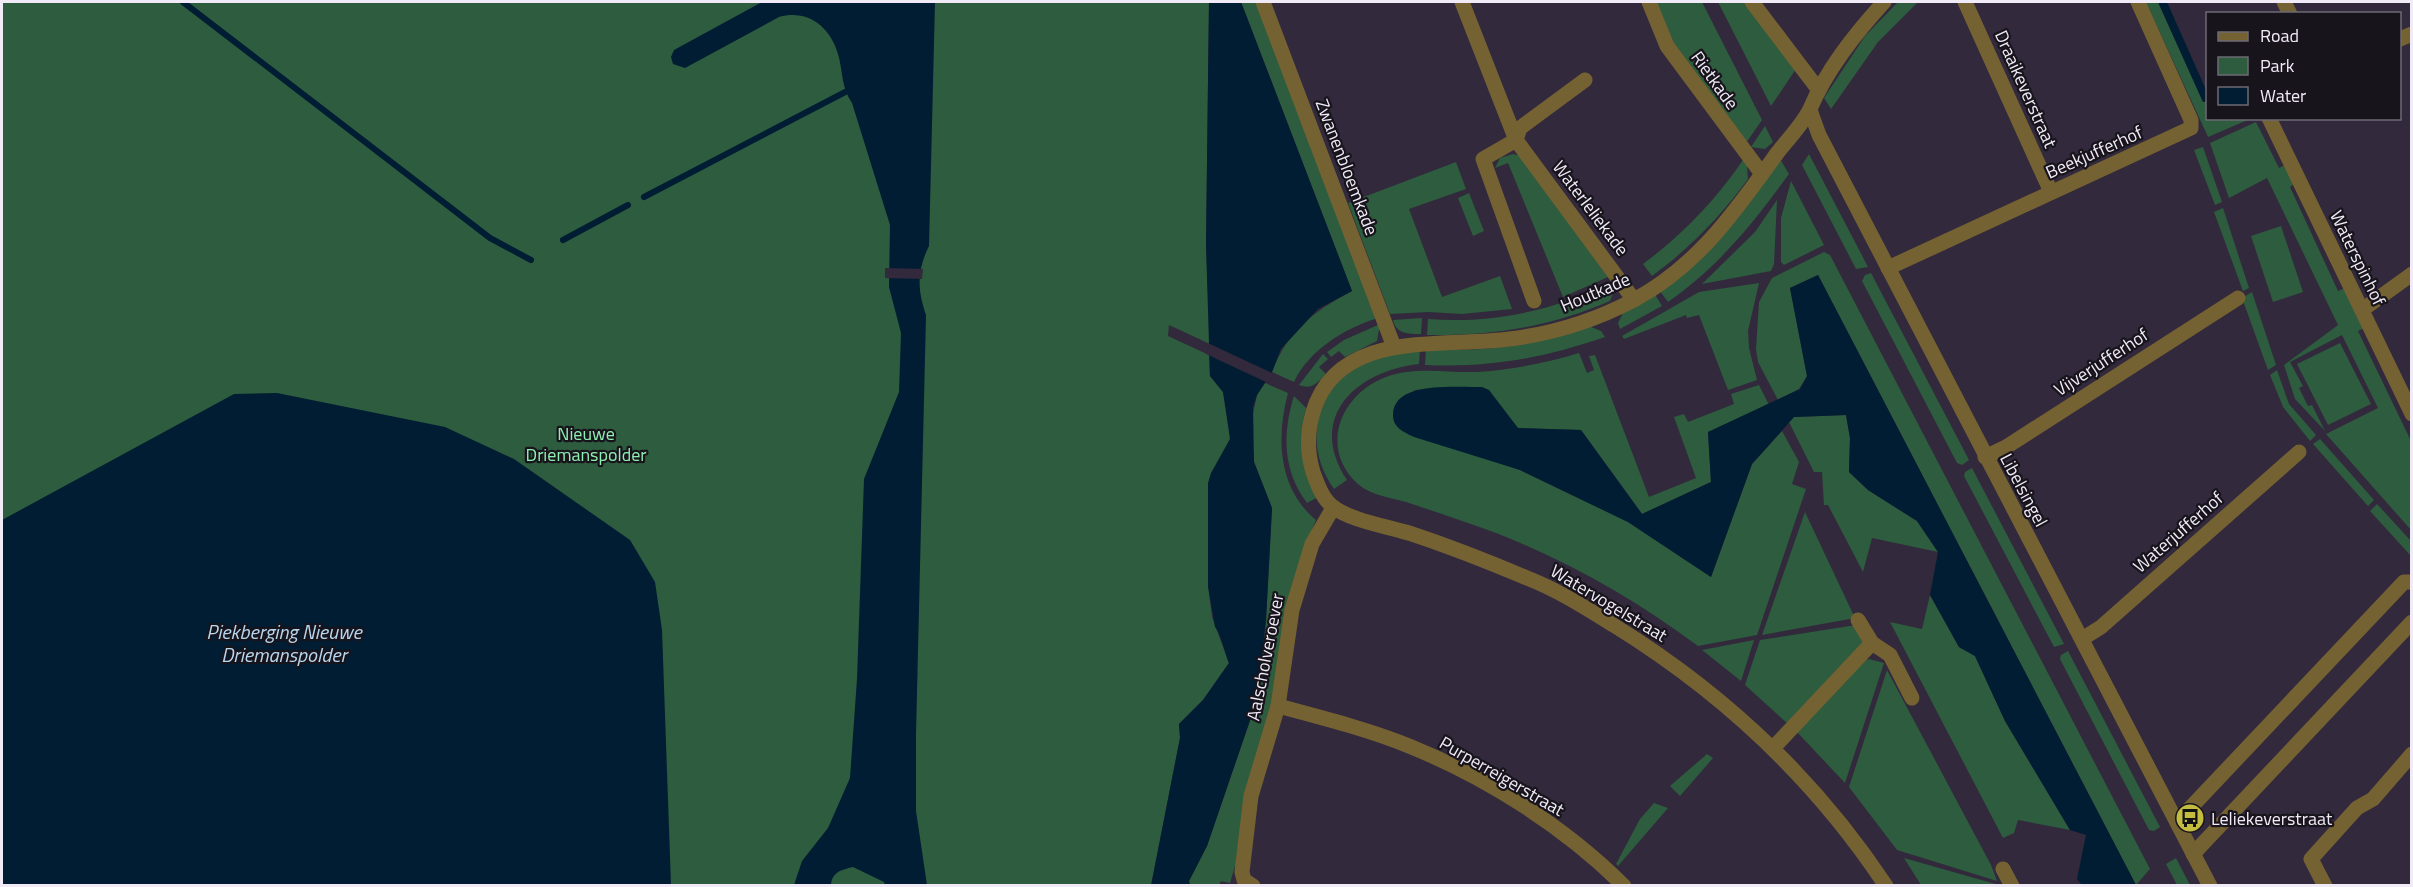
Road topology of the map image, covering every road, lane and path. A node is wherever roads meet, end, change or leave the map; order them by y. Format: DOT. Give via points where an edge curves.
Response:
graph roads {
  1 [pos="1263,2"];
  2 [pos="1461,2"];
  3 [pos="1649,2"];
  4 [pos="1752,2"];
  5 [pos="1884,2"];
  6 [pos="1965,2"];
  7 [pos="2138,2"];
  8 [pos="1585,80"];
  9 [pos="1818,89"];
  10 [pos="1810,110"];
  11 [pos="2270,120"];
  12 [pos="1516,140"];
  13 [pos="1762,174"];
  14 [pos="2051,192"];
  15 [pos="1888,268"];
  16 [pos="2412,274"];
  17 [pos="2238,298"];
  18 [pos="1634,300"];
  19 [pos="1534,301"];
  20 [pos="2362,310"];
  21 [pos="1394,347"];
  22 [pos="2412,414"];
  23 [pos="2300,452"];
  24 [pos="1985,457"];
  25 [pos="1333,508"];
  26 [pos="2412,582"];
  27 [pos="1858,620"];
  28 [pos="2412,622"];
  29 [pos="2082,639"];
  30 [pos="1872,643"];
  31 [pos="1912,698"];
  32 [pos="1278,706"];
  33 [pos="1774,747"];
  34 [pos="2412,754"];
  35 [pos="2177,822"];
  36 [pos="2193,854"];
  37 [pos="2002,869"];
  38 [pos="1253,885"];
  39 [pos="1624,885"];
  40 [pos="1886,885"];
  41 [pos="2012,885"];
  42 [pos="2210,885"];
  43 [pos="2325,885"];
  1 -- 21 [label="street, Zwanenbloemkade"];
  2 -- 12 [label="street, Waterleliekade"];
  3 -- 13 [label="street, Rietkade" via="1667,46"];
  4 -- 9 [label="street"];
  5 -- 9 [label="street, Houtkade"];
  6 -- 14 [label="street, Draaikeverstraat"];
  7 -- 14 [label="street, Beekjufferhof" via="2191,120 2191,128"];
  8 -- 12 [label="street" via="1520,128"];
  9 -- 10 [label="street, Houtkade"];
  10 -- 13 [label="street, Houtkade"];
  10 -- 15 [label="street, Libelsingel"];
  11 -- 20 [label="street, Waterspinhof"];
  12 -- 18 [label="street, Waterleliekade"];
  12 -- 19 [label="street" via="1484,159"];
  13 -- 18 [label="street, Houtkade" via="1719,233 1672,274"];
  14 -- 15 [label="street, Beekjufferhof"];
  15 -- 24 [label="street, Libelsingel"];
  16 -- 20 [label="street"];
  17 -- 24 [label="street, Vijverjufferhof"];
  18 -- 21 [label="street, Houtkade" via="1535,335"];
  20 -- 22 [label="street, Waterspinhof"];
  21 -- 25 [label="street, Houtkade" via="1352,364 1328,384 1317,400 1308,435 1309,457 1317,483"];
  23 -- 29 [label="street, Waterjufferhof" via="2101,627"];
  24 -- 29 [label="street, Libelsingel"];
  25 -- 32 [label="street, Aalscholveroever" via="1302,571 1284,655"];
  25 -- 33 [label="street, Watervogelstraat" via="1463,551 1570,598 1675,666"];
  26 -- 35 [label="street" via="2404,582"];
  27 -- 30 [label="street"];
  28 -- 36 [label="street"];
  29 -- 35 [label="street, Libelsingel"];
  30 -- 31 [label="street" via="1890,655"];
  30 -- 33 [label="street"];
  32 -- 38 [label="street, Aalscholveroever" via="1251,796 1242,872 1244,880"];
  32 -- 39 [label="street, Purperreigerstraat" via="1363,729 1465,773 1560,832"];
  33 -- 40 [label="street, Watervogelstraat" via="1827,806"];
  34 -- 43 [label="street" via="2373,799 2356,808 2311,859"];
  35 -- 36 [label="street, Libelsingel"];
  36 -- 42 [label="street, Libelsingel"];
  37 -- 41 [label="street"];
}
